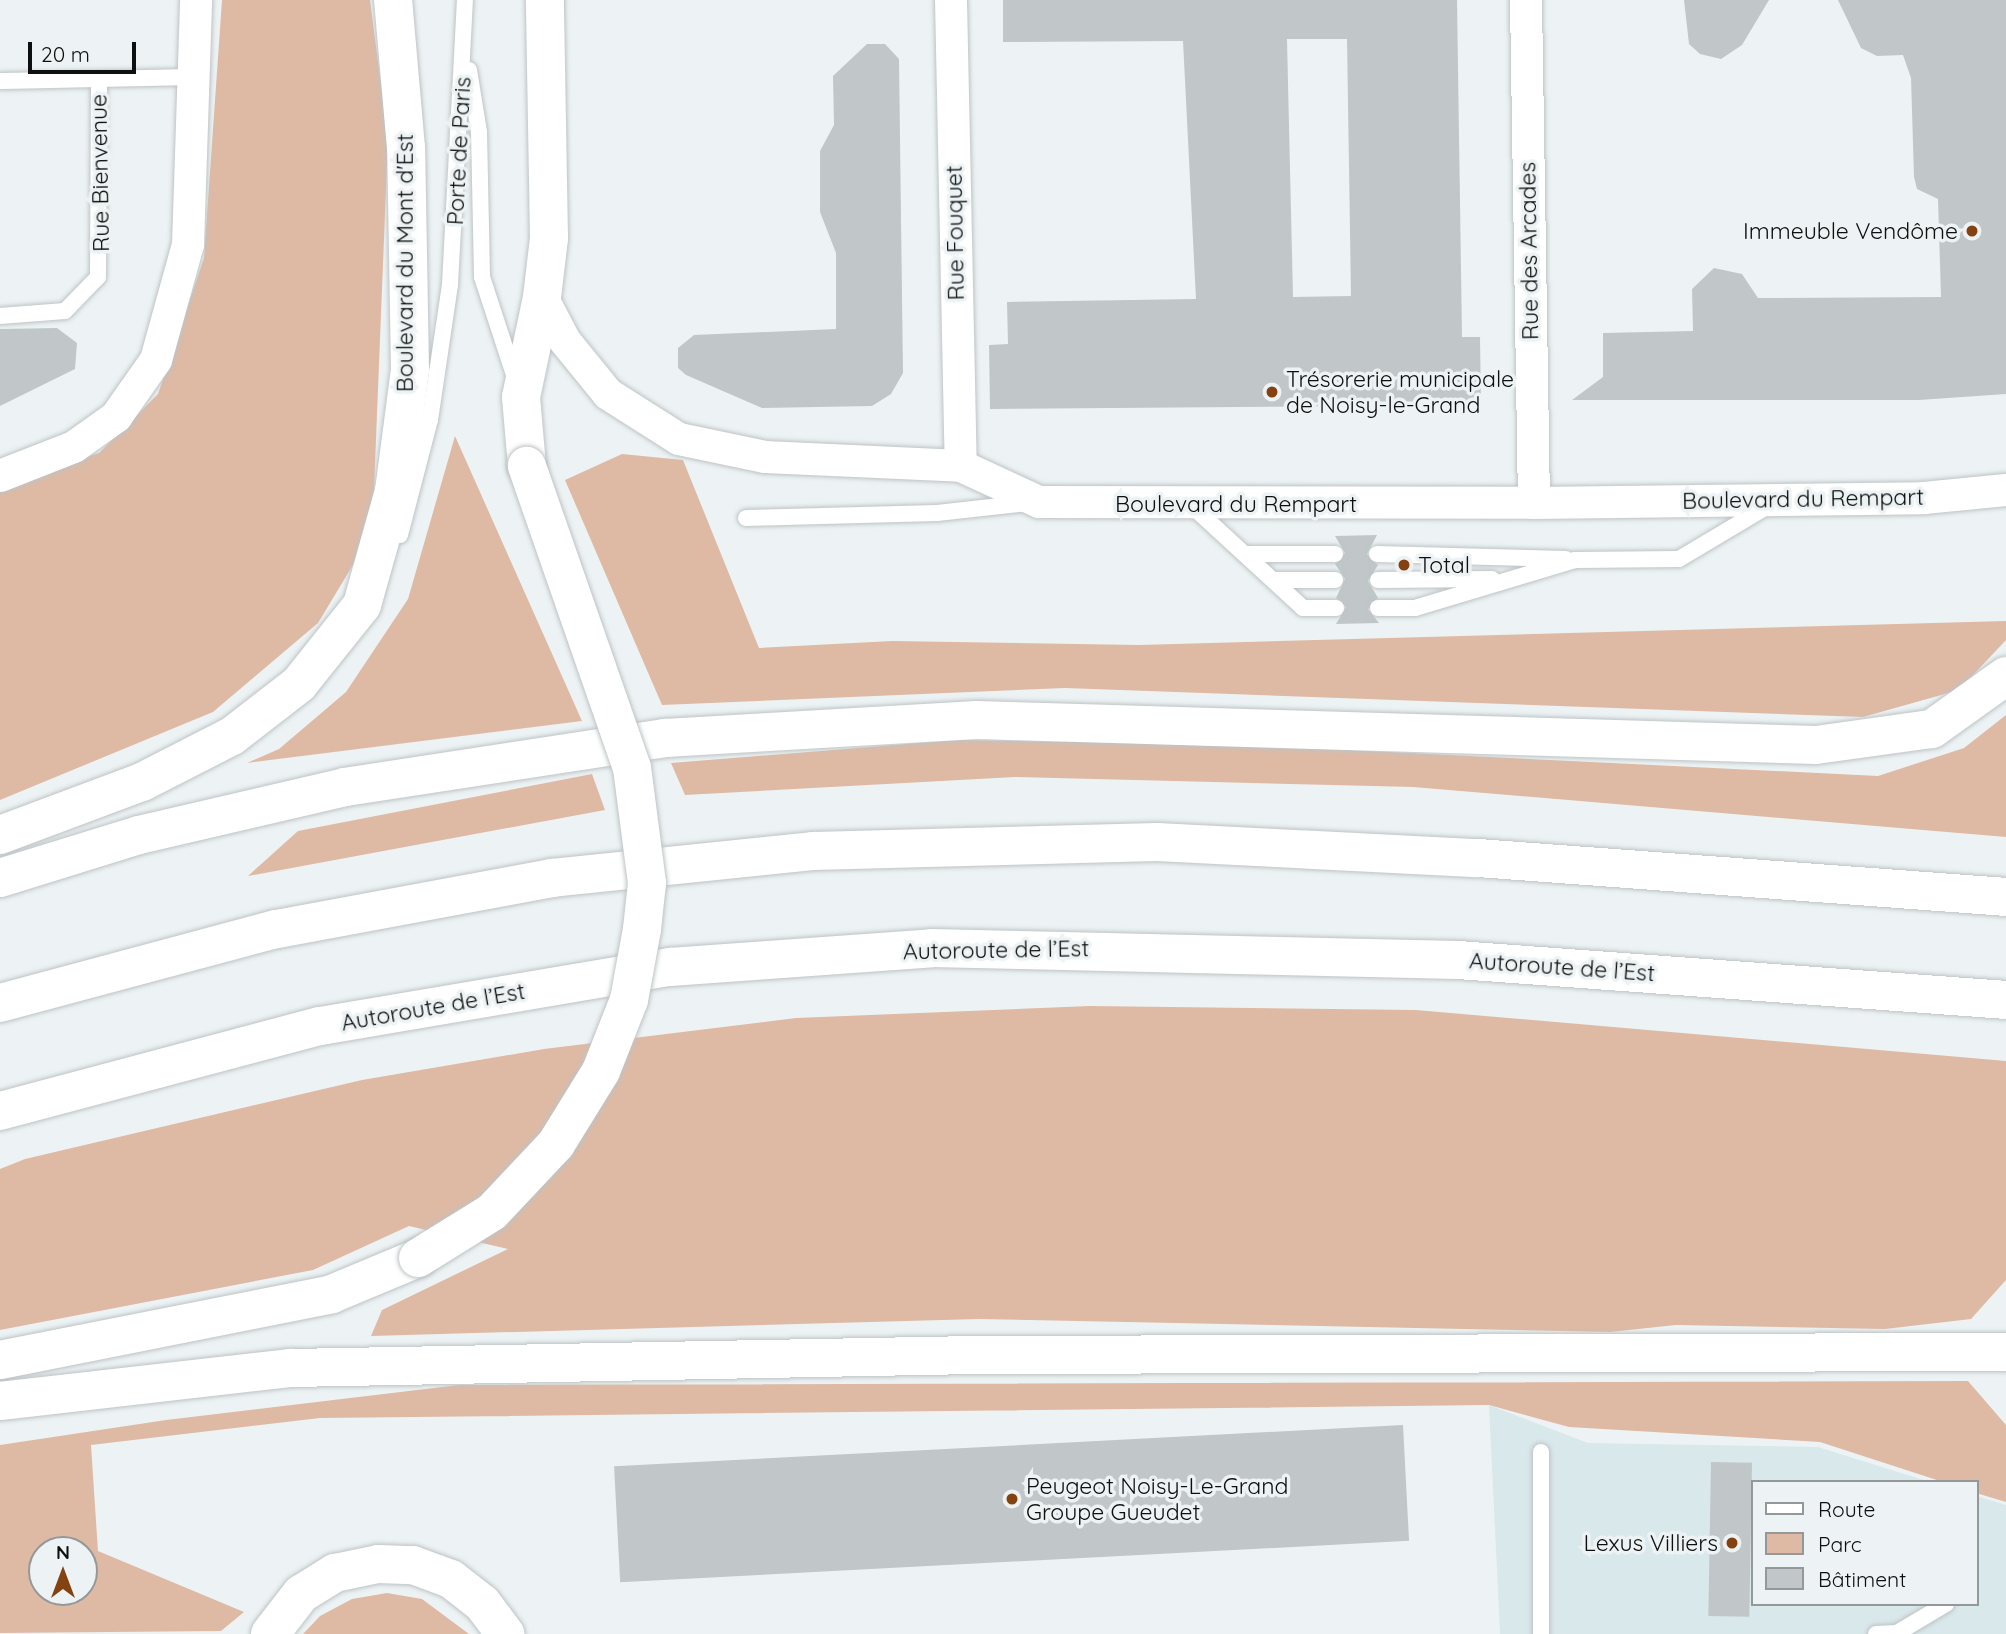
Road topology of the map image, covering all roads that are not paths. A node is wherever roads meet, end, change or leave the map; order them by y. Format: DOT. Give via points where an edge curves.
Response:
graph roads {
  1 [pos="196,0"];
  2 [pos="393,0"];
  3 [pos="465,0"];
  4 [pos="545,0"];
  5 [pos="951,0"];
  6 [pos="1526,0"];
  7 [pos="466,44"];
  8 [pos="196,77"];
  9 [pos="99,80"];
  10 [pos="0,81"];
  11 [pos="542,297"];
  12 [pos="0,316"];
  13 [pos="521,397"];
  14 [pos="961,466"];
  15 [pos="0,476"];
  16 [pos="2006,490"];
  17 [pos="1779,500"];
  18 [pos="1040,502"];
  19 [pos="1534,503"];
  20 [pos="1191,505"];
  21 [pos="746,518"];
  22 [pos="1245,554"];
  23 [pos="1335,554"];
  24 [pos="1377,554"];
  25 [pos="1575,560"];
  26 [pos="1512,579"];
  27 [pos="1273,580"];
  28 [pos="1335,580"];
  29 [pos="1378,580"];
  30 [pos="362,605"];
  31 [pos="1336,608"];
  32 [pos="1378,608"];
  33 [pos="2006,676"];
  34 [pos="0,835"];
  35 [pos="0,878"];
  36 [pos="2006,897"];
  37 [pos="2006,1000"];
  38 [pos="0,1003"];
  39 [pos="0,1111"];
  40 [pos="2006,1352"];
  41 [pos="0,1360"];
  42 [pos="0,1401"];
  43 [pos="1541,1452"];
  44 [pos="1943,1606"];
  45 [pos="268,1631"];
  46 [pos="505,1634"];
  47 [pos="1541,1634"];
  48 [pos="1876,1634"];
  1 -- 8 [label="street"];
  2 -- 30 [label="main road, Boulevard du Mont d'Est" via="406,148 410,369 394,491"];
  3 -- 7 [label="lane"];
  4 -- 11 [label="main road" via="549,238"];
  5 -- 14 [label="street, Rue Fouquet"];
  6 -- 19 [label="street, Rue des Arcades"];
  7 -- 13 [label="lane, Porte de Paris" via="479,132 482,277"];
  7 -- 30 [label="lane, Porte de Paris" via="456,221 430,420 408,514"];
  8 -- 9 [label="lane, Rue Bienvenue"];
  8 -- 15 [label="street" via="188,245 156,360 116,417 74,447"];
  9 -- 10 [label="lane, Rue Bienvenue"];
  9 -- 12 [label="lane, Rue Bienvenue" via="98,277 65,311"];
  11 -- 13 [label="main road"];
  11 -- 14 [label="street, Boulevard du Rempart" via="565,341 608,394 679,439 765,457"];
  13 -- 41 [label="main road, bridge" via="527,466 632,768 647,883 629,1000 601,1071 555,1144 492,1212 418,1258 332,1294"];
  14 -- 18 [label="street, Boulevard du Rempart"];
  16 -- 17 [label="street, Boulevard du Rempart"];
  17 -- 19 [label="street, Boulevard du Rempart"];
  17 -- 25 [label="lane" via="1679,559"];
  18 -- 20 [label="street, Boulevard du Rempart"];
  18 -- 21 [label="lane" via="937,513"];
  19 -- 20 [label="street, Boulevard du Rempart"];
  20 -- 22 [label="lane"];
  22 -- 23 [label="lane"];
  22 -- 27 [label="lane"];
  24 -- 25 [label="lane"];
  25 -- 26 [label="lane"];
  26 -- 29 [label="lane"];
  26 -- 32 [label="lane" via="1415,608"];
  27 -- 28 [label="lane"];
  27 -- 31 [label="lane" via="1303,608"];
  30 -- 34 [label="main road" via="299,684 232,736 142,782"];
  33 -- 35 [label="main road" via="1932,729 1816,745 988,720 665,738 345,787 139,835"];
  36 -- 38 [label="main road" via="1492,859 1157,842 826,850 513,885 277,929"];
  37 -- 39 [label="main road, Autoroute de l’Est" via="1458,960 932,948 670,967 320,1026"];
  40 -- 42 [label="main road" via="976,1354 305,1368"];
  43 -- 47 [label="lane"];
  44 -- 48 [label="lane" via="1897,1633"];
  45 -- 46 [label="main road" via="301,1594 335,1573 378,1564 413,1565 451,1579 482,1603"];
}
